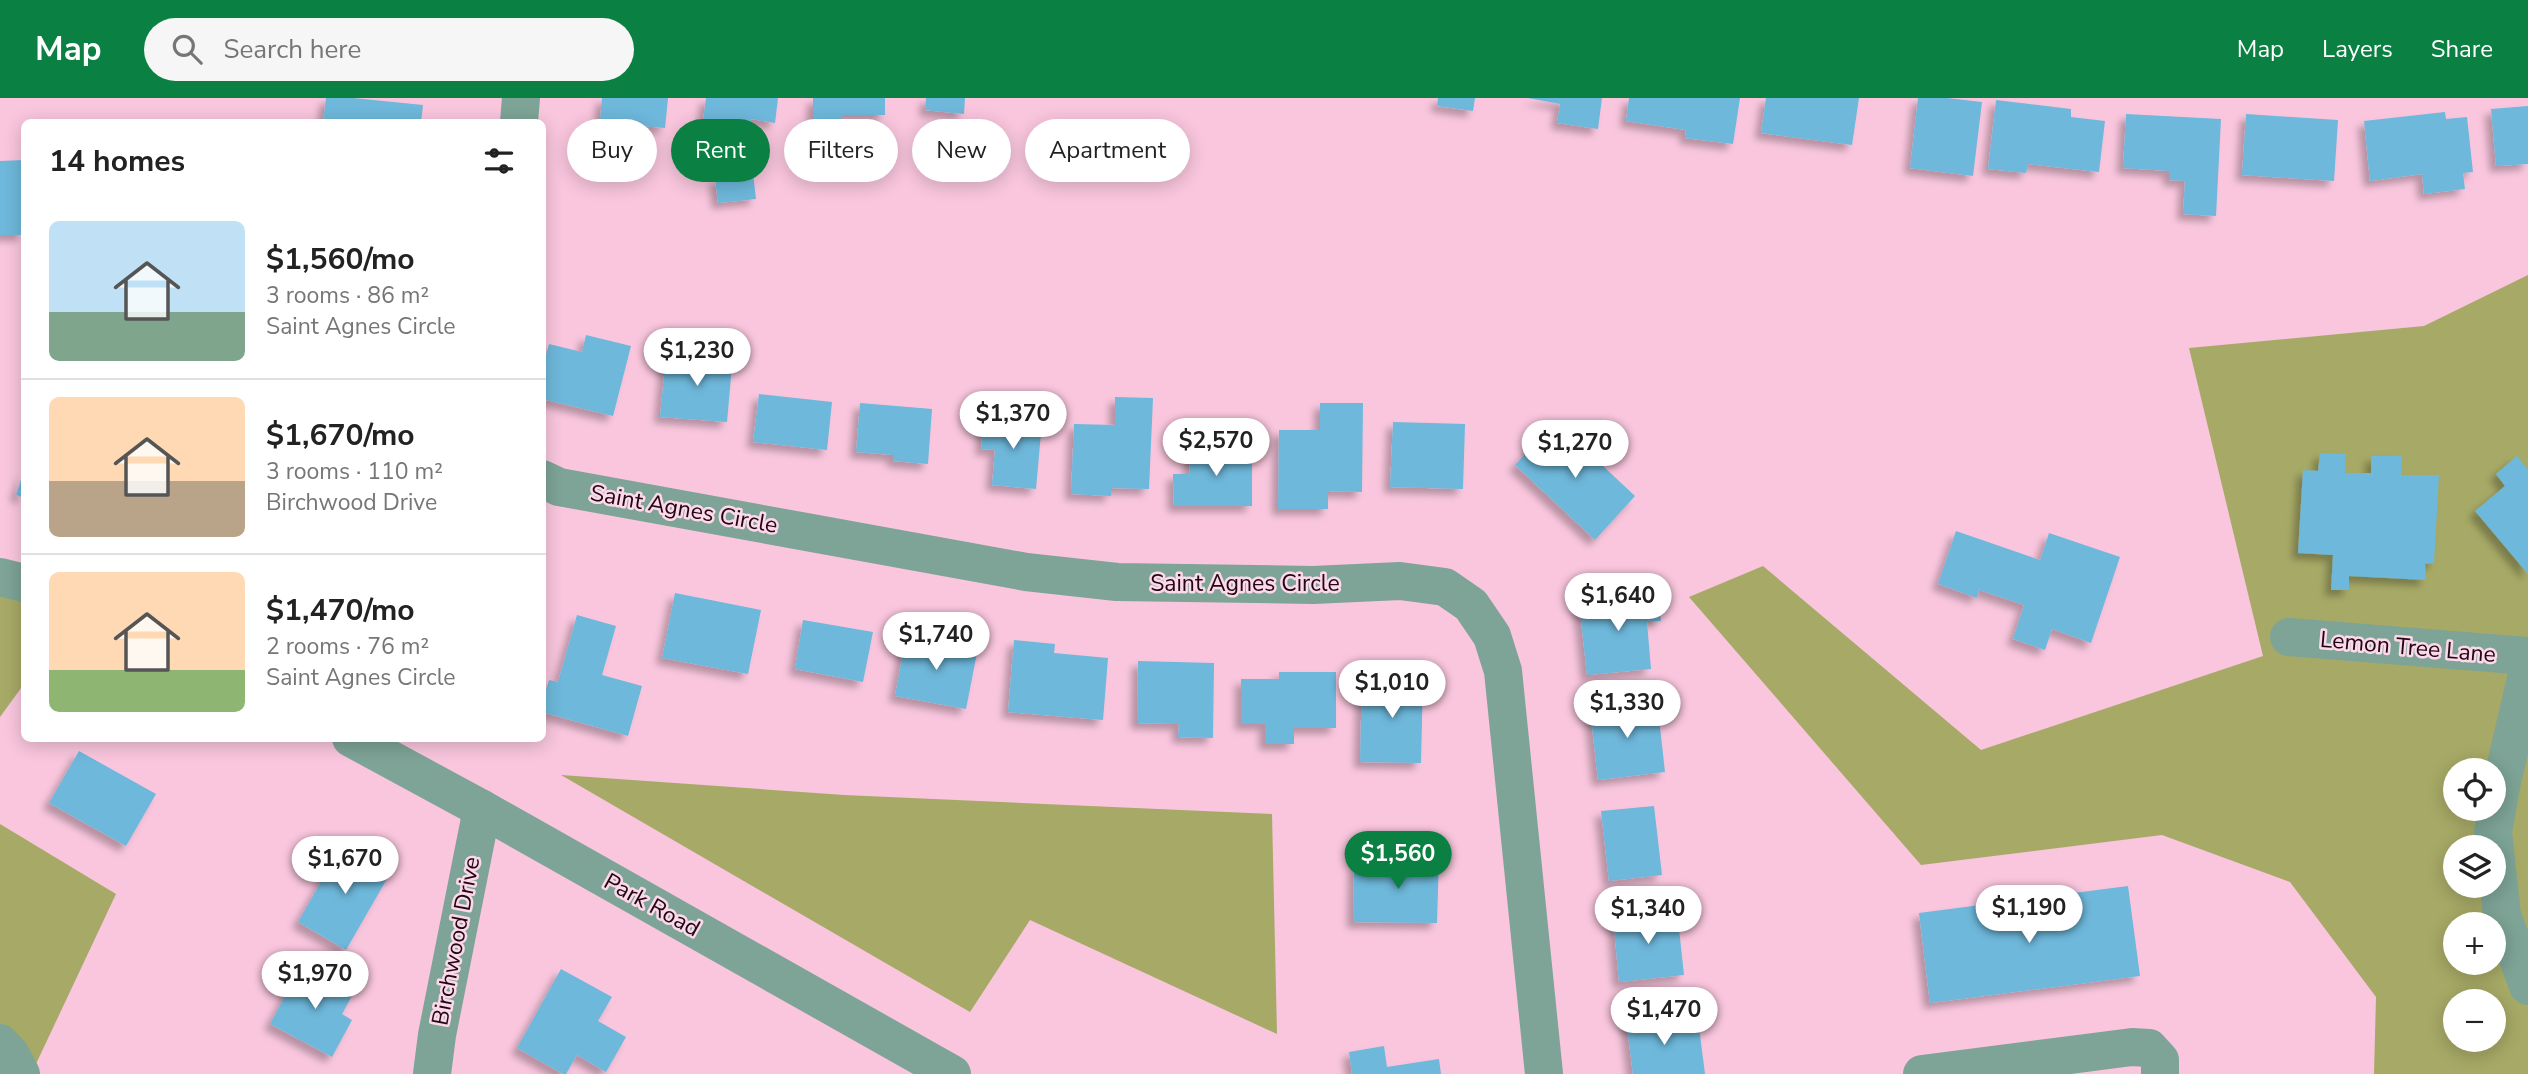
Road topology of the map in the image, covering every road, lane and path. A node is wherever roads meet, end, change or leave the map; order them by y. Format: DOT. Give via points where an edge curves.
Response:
graph roads {
  1 [pos="521,98"];
  2 [pos="519,119"];
  3 [pos="546,480"];
  4 [pos="0,577"];
  5 [pos="21,582"];
  6 [pos="2288,637"];
  7 [pos="2528,656"];
  8 [pos="2528,670"];
  9 [pos="358,742"];
  10 [pos="2514,783"];
  11 [pos="482,809"];
  12 [pos="2528,986"];
  13 [pos="0,1043"];
  14 [pos="21,1074"];
  15 [pos="432,1074"];
  16 [pos="953,1074"];
  17 [pos="1544,1074"];
  18 [pos="1922,1074"];
  19 [pos="2160,1074"];
  1 -- 2 [label="street"];
  3 -- 17 [label="street, Saint Agnes Circle" via="1027,572 1117,582 1400,581 1445,587 1471,605 1492,636 1503,671"];
  4 -- 5 [label="street"];
  6 -- 7 [label="street, Lemon Tree Lane"];
  8 -- 10 [label="street"];
  9 -- 11 [label="street, Park Road"];
  10 -- 12 [label="street" via="2493,832 2502,915"];
  11 -- 15 [label="street, Birchwood Drive"];
  11 -- 16 [label="street, Park Road"];
  13 -- 14 [label="street"];
  18 -- 19 [label="street" via="2132,1047 2149,1048 2160,1060"];
}
